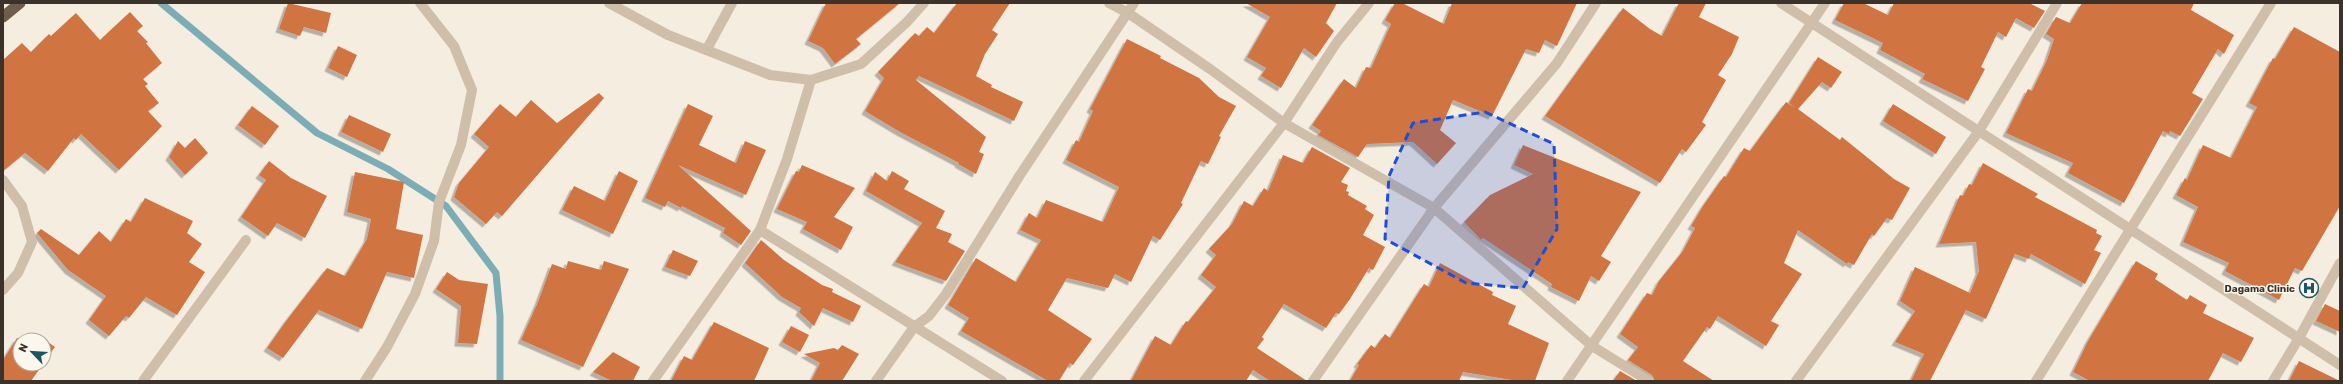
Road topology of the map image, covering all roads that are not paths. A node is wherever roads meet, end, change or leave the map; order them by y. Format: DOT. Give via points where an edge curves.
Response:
graph roads {
  1 [pos="20,3"];
  2 [pos="420,3"];
  3 [pos="609,3"];
  4 [pos="732,3"];
  5 [pos="924,3"];
  6 [pos="1108,3"];
  7 [pos="1134,3"];
  8 [pos="1369,3"];
  9 [pos="1596,3"];
  10 [pos="1781,3"];
  11 [pos="1825,3"];
  12 [pos="2057,3"];
  13 [pos="2271,3"];
  14 [pos="1128,13"];
  15 [pos="3,17"];
  16 [pos="1812,23"];
  17 [pos="707,49"];
  18 [pos="811,80"];
  19 [pos="1284,123"];
  20 [pos="1979,131"];
  21 [pos="3,180"];
  22 [pos="1434,208"];
  23 [pos="760,230"];
  24 [pos="2131,230"];
  25 [pos="246,240"];
  26 [pos="2340,263"];
  27 [pos="3,290"];
  28 [pos="914,327"];
  29 [pos="2299,338"];
  30 [pos="1592,346"];
  31 [pos="2340,365"];
  32 [pos="143,381"];
  33 [pos="364,381"];
  34 [pos="653,381"];
  35 [pos="876,381"];
  36 [pos="1002,381"];
  37 [pos="1084,381"];
  38 [pos="1313,381"];
  39 [pos="1567,381"];
  40 [pos="1649,381"];
  41 [pos="1796,381"];
  42 [pos="2036,381"];
  43 [pos="2273,381"];
  1 -- 15 [label="highway"];
  2 -- 33 [label="street" via="454,46 472,90 462,144 439,202 434,241 429,256 412,300 387,347"];
  3 -- 17 [label="street" via="668,35"];
  4 -- 17 [label="street"];
  5 -- 18 [label="street" via="861,64"];
  6 -- 14 [label="street"];
  7 -- 14 [label="street"];
  8 -- 19 [label="street" via="1337,42"];
  9 -- 22 [label="street" via="1557,64"];
  10 -- 16 [label="street"];
  11 -- 16 [label="street"];
  12 -- 20 [label="street"];
  13 -- 24 [label="street"];
  14 -- 19 [label="street"];
  14 -- 28 [label="street" via="1020,175 946,294 929,316"];
  16 -- 20 [label="street"];
  16 -- 30 [label="street"];
  17 -- 18 [label="street" via="770,75"];
  18 -- 23 [label="street" via="787,159"];
  19 -- 22 [label="street"];
  19 -- 37 [label="street"];
  20 -- 24 [label="street"];
  20 -- 41 [label="street"];
  21 -- 27 [label="street" via="22,206 32,242 18,273"];
  22 -- 30 [label="street"];
  22 -- 38 [label="street"];
  23 -- 28 [label="street"];
  23 -- 34 [label="street"];
  24 -- 29 [label="street"];
  24 -- 42 [label="street"];
  25 -- 32 [label="street"];
  26 -- 29 [label="street"];
  28 -- 35 [label="street"];
  28 -- 36 [label="street"];
  29 -- 31 [label="street"];
  29 -- 43 [label="street"];
  30 -- 39 [label="street"];
  30 -- 40 [label="street"];
}
